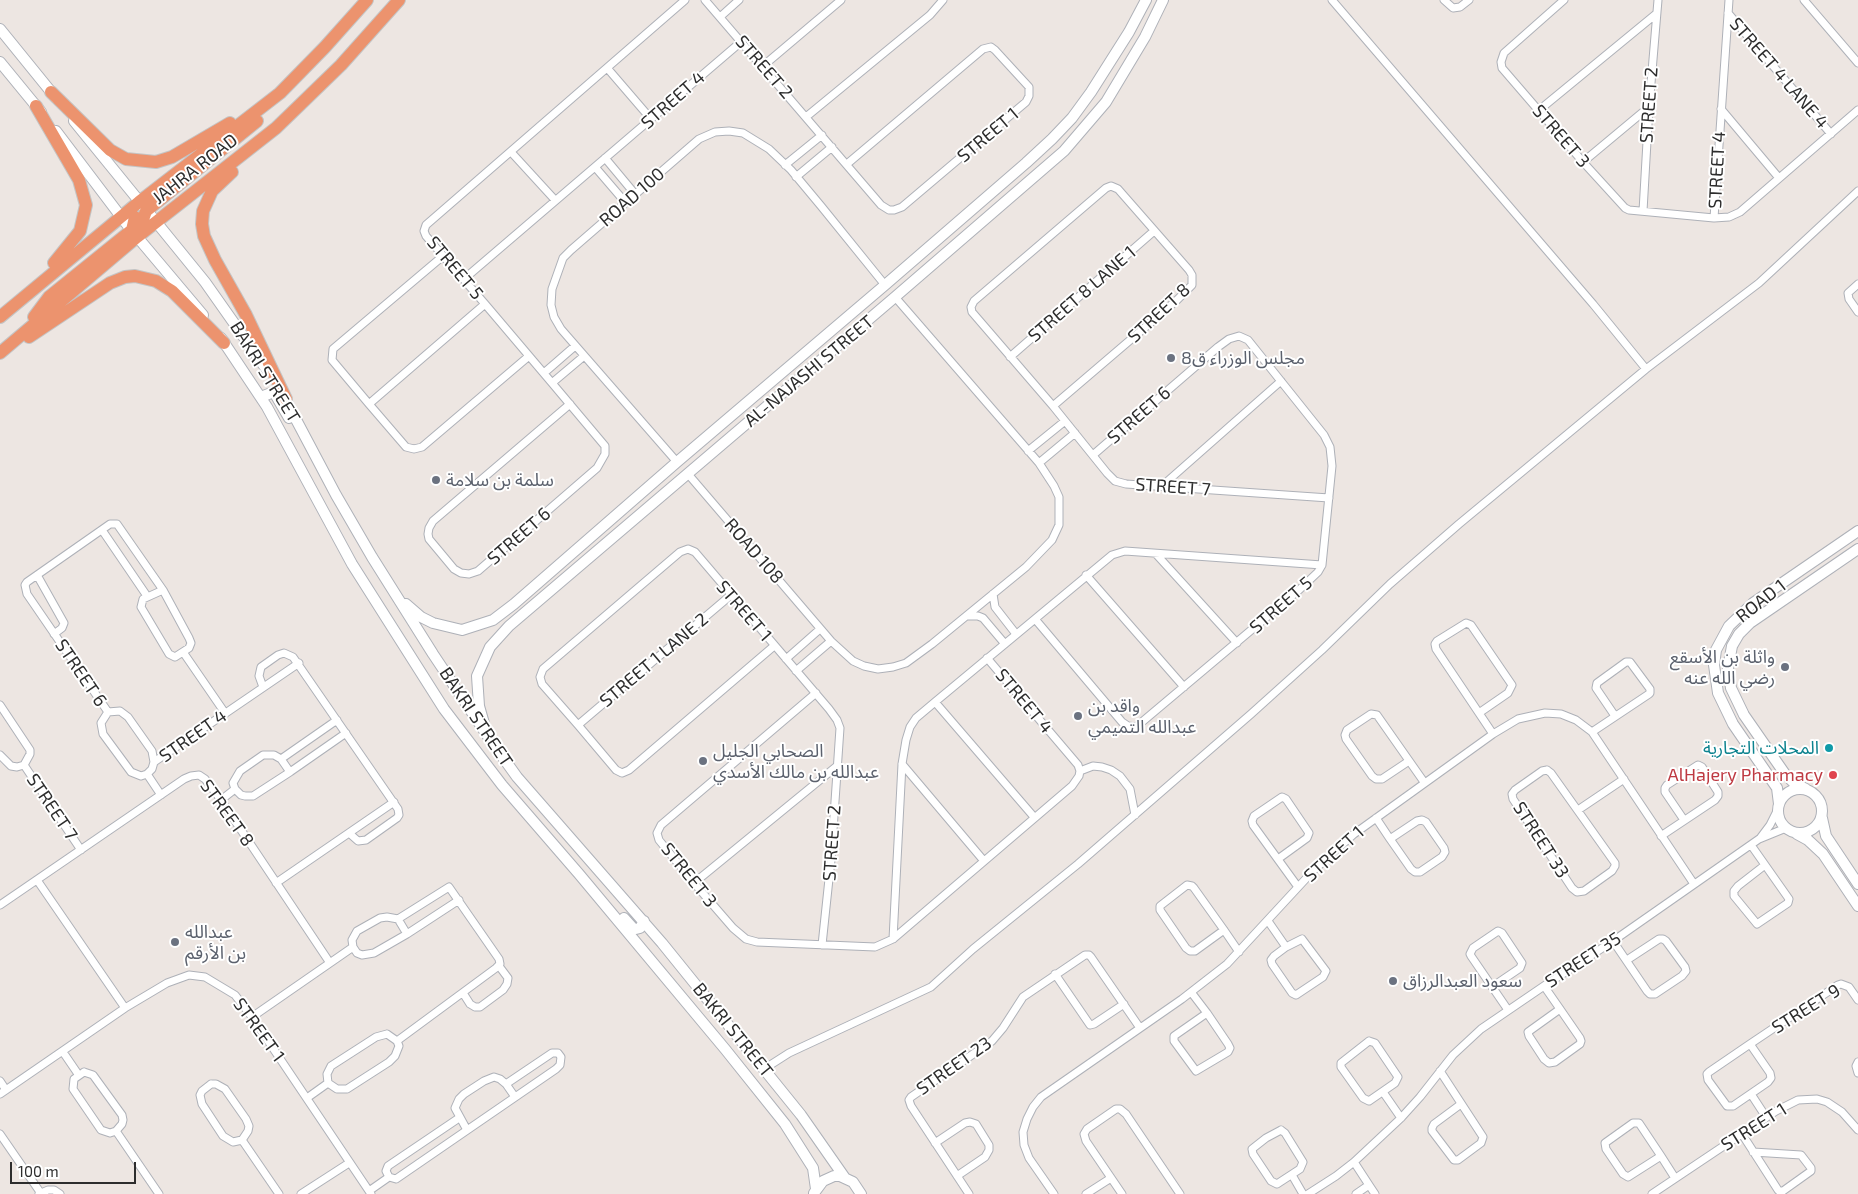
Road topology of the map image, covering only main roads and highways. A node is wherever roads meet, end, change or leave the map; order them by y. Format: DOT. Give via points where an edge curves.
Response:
graph roads {
  1 [pos="367,0"];
  2 [pos="399,0"];
  3 [pos="1146,0"];
  4 [pos="1163,0"];
  5 [pos="0,29"];
  6 [pos="0,62"];
  7 [pos="51,92"];
  8 [pos="280,94"];
  9 [pos="36,106"];
  10 [pos="276,128"];
  11 [pos="995,190"];
  12 [pos="1004,202"];
  13 [pos="142,206"];
  14 [pos="975,207"];
  15 [pos="121,216"];
  16 [pos="987,217"];
  17 [pos="155,223"];
  18 [pos="134,234"];
  19 [pos="0,316"];
  20 [pos="224,343"];
  21 [pos="0,355"];
  22 [pos="261,397"];
  23 [pos="286,399"];
  24 [pos="303,433"];
  25 [pos="1858,532"];
  26 [pos="1858,549"];
  27 [pos="575,550"];
  28 [pos="584,562"];
  29 [pos="396,595"];
  30 [pos="489,738"];
  31 [pos="1806,789"];
  32 [pos="1779,807"];
  33 [pos="1822,818"];
  34 [pos="1796,833"];
  35 [pos="578,874"];
  36 [pos="1858,884"];
  37 [pos="1858,906"];
  38 [pos="644,922"];
  39 [pos="845,1178"];
  40 [pos="814,1193"];
  41 [pos="861,1194"];
  1 -- 8 [label="highway"];
  2 -- 10 [label="highway, JAHRA ROAD" via="341,65"];
  3 -- 11 [label="main road, AL-NAJASHI STREET" via="1103,75 1072,118"];
  4 -- 12 [label="main road, AL-NAJASHI STREET" via="1106,102 1064,151"];
  5 -- 7 [label="main road, BAKRI STREET"];
  6 -- 9 [label="main road, BAKRI STREET"];
  7 -- 8 [label="highway" via="110,150 126,160 145,162 172,157"];
  7 -- 13 [label="main road, BAKRI STREET"];
  8 -- 13 [label="highway, JAHRA ROAD" via="275,107"];
  9 -- 15 [label="main road, BAKRI STREET"];
  9 -- 19 [label="highway" via="79,180 86,205 84,217 80,231 67,248"];
  10 -- 17 [label="highway, JAHRA ROAD"];
  10 -- 23 [label="highway" via="212,191 202,224 215,260 246,315"];
  11 -- 12 [label="main road" via="995,197"];
  11 -- 14 [label="main road, AL-NAJASHI STREET"];
  12 -- 16 [label="main road, AL-NAJASHI STREET"];
  13 -- 15 [label="highway, JAHRA ROAD"];
  13 -- 17 [label="main road, BAKRI STREET"];
  13 -- 18 [label="highway"];
  14 -- 16 [label="main road" via="986,209"];
  14 -- 27 [label="main road, AL-NAJASHI STREET"];
  15 -- 18 [label="main road, BAKRI STREET"];
  15 -- 19 [label="highway, JAHRA ROAD"];
  16 -- 28 [label="main road, AL-NAJASHI STREET"];
  17 -- 18 [label="highway, JAHRA ROAD"];
  17 -- 23 [label="main road, BAKRI STREET" via="205,282"];
  18 -- 20 [label="main road, BAKRI STREET"];
  18 -- 21 [label="highway, JAHRA ROAD" via="48,297 23,334"];
  20 -- 21 [label="highway" via="172,291 156,281 135,276 110,283"];
  20 -- 22 [label="main road, BAKRI STREET"];
  22 -- 24 [label="main road" via="275,394 292,424"];
  22 -- 35 [label="main road, BAKRI STREET" via="352,564 444,708 502,785"];
  23 -- 24 [label="main road, BAKRI STREET"];
  24 -- 29 [label="main road, BAKRI STREET"];
  25 -- 32 [label="main road, ROAD 1" via="1747,608 1729,626 1716,650 1714,665 1718,693 1733,724 1777,788"];
  26 -- 31 [label="main road, ROAD 1" via="1750,624 1732,646 1728,669 1731,688 1744,715 1785,774"];
  27 -- 28 [label="main road" via="576,561"];
  27 -- 29 [label="main road, AL-NAJASHI STREET" via="493,620 462,630 433,623 409,608"];
  28 -- 30 [label="main road, AL-NAJASHI STREET" via="508,626 490,647 477,676 479,706"];
  29 -- 30 [label="main road, BAKRI STREET"];
  30 -- 38 [label="main road, BAKRI STREET" via="517,777"];
  31 -- 32 [label="main road" via="1792,790"];
  31 -- 33 [label="main road" via="1822,804"];
  32 -- 34 [label="main road" via="1778,816 1786,828"];
  33 -- 34 [label="main road" via="1809,832"];
  33 -- 36 [label="main road" via="1826,836"];
  34 -- 37 [label="main road" via="1823,854"];
  35 -- 38 [label="main road" via="633,928 640,928"];
  35 -- 40 [label="main road, BAKRI STREET" via="785,1124 813,1168"];
  38 -- 39 [label="main road, BAKRI STREET" via="801,1115"];
  39 -- 40 [label="main road" via="829,1178"];
  39 -- 41 [label="main road, BAKRI STREET" via="856,1184"];
}
